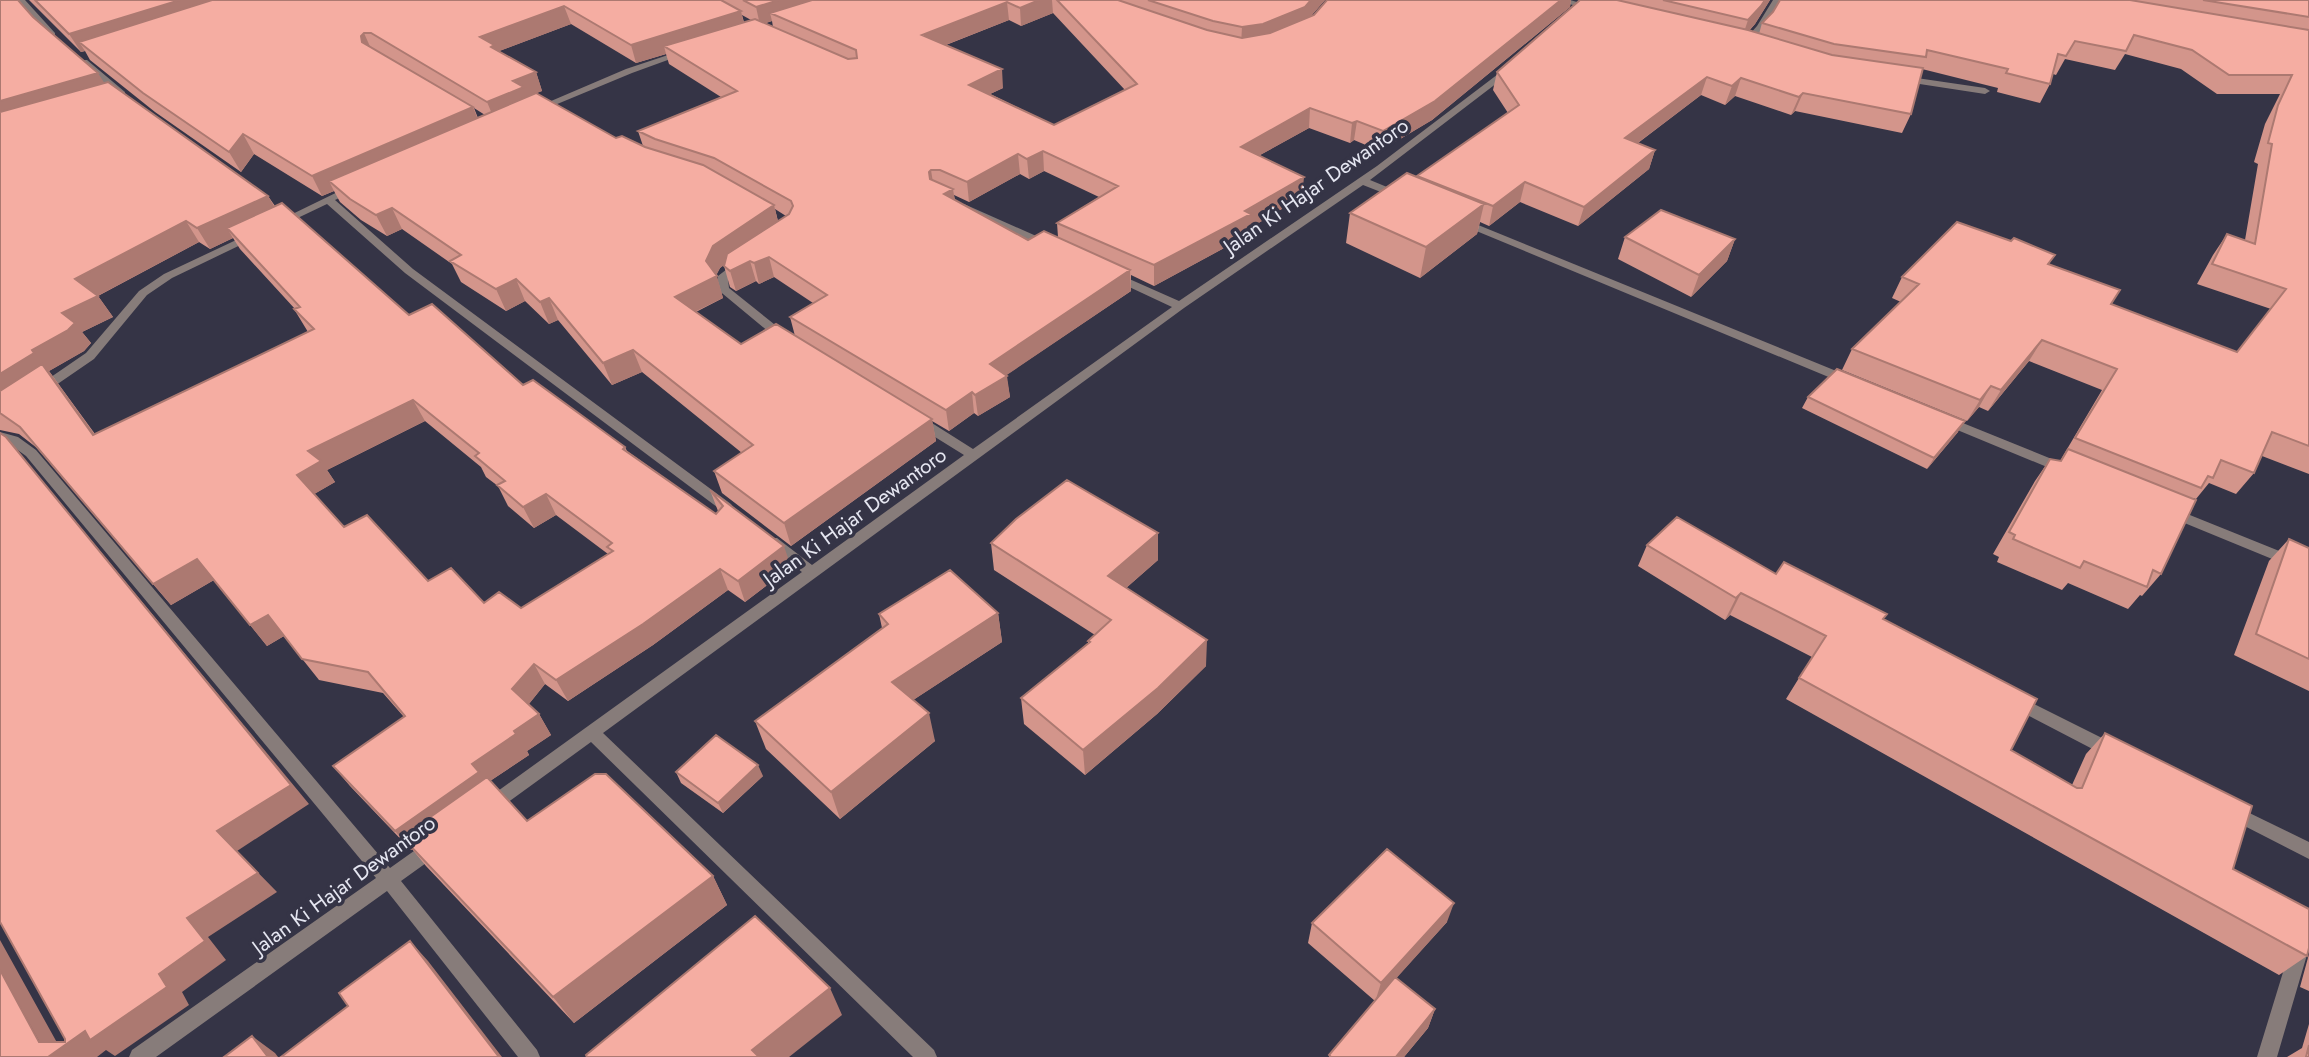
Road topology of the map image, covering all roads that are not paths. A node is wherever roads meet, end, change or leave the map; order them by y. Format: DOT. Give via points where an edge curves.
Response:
graph roads {
  1 [pos="20,0"];
  2 [pos="1559,0"];
  3 [pos="1777,0"];
  4 [pos="1581,6"];
  5 [pos="1606,11"];
  6 [pos="59,41"];
  7 [pos="1733,41"];
  8 [pos="695,49"];
  9 [pos="92,54"];
  10 [pos="1524,58"];
  11 [pos="1892,78"];
  12 [pos="1985,91"];
  13 [pos="110,97"];
  14 [pos="544,106"];
  15 [pos="556,113"];
  16 [pos="519,117"];
  17 [pos="1363,181"];
  18 [pos="364,183"];
  19 [pos="328,200"];
  20 [pos="950,200"];
  21 [pos="1414,202"];
  22 [pos="282,208"];
  23 [pos="293,216"];
  24 [pos="1452,217"];
  25 [pos="268,228"];
  26 [pos="256,233"];
  27 [pos="1059,250"];
  28 [pos="748,256"];
  29 [pos="1107,272"];
  30 [pos="1180,306"];
  31 [pos="794,344"];
  32 [pos="1861,386"];
  33 [pos="32,396"];
  34 [pos="905,412"];
  35 [pos="1925,412"];
  36 [pos="0,436"];
  37 [pos="975,456"];
  38 [pos="2079,475"];
  39 [pos="2155,506"];
  40 [pos="738,516"];
  41 [pos="759,532"];
  42 [pos="2309,569"];
  43 [pos="813,573"];
  44 [pos="1998,692"];
  45 [pos="592,732"];
  46 [pos="2132,761"];
  47 [pos="2215,803"];
  48 [pos="479,814"];
  49 [pos="445,839"];
  50 [pos="2309,851"];
  51 [pos="389,880"];
  52 [pos="2309,917"];
  53 [pos="139,1057"];
  54 [pos="530,1057"];
  55 [pos="927,1057"];
  56 [pos="2267,1057"];
  1 -- 6 [label="street"];
  2 -- 4 [label="street"];
  3 -- 7 [label="street" via="1750,46"];
  4 -- 5 [label="street"];
  8 -- 14 [label="street"];
  9 -- 13 [label="street" via="79,58 126,97"];
  10 -- 17 [label="street, Jalan Ki Hajar Dewantoro"];
  11 -- 12 [label="street"];
  14 -- 15 [label="street"];
  14 -- 16 [label="street"];
  17 -- 21 [label="street"];
  17 -- 30 [label="street, Jalan Ki Hajar Dewantoro"];
  18 -- 19 [label="street"];
  19 -- 23 [label="street"];
  19 -- 40 [label="street" via="410,271"];
  20 -- 27 [label="street"];
  22 -- 23 [label="street"];
  23 -- 25 [label="street"];
  24 -- 32 [label="street"];
  26 -- 33 [label="street" via="143,293 90,356"];
  28 -- 31 [label="street" via="726,271 720,282 723,289"];
  29 -- 30 [label="street"];
  30 -- 37 [label="street, Jalan Ki Hajar Dewantoro"];
  34 -- 37 [label="street"];
  35 -- 38 [label="street"];
  36 -- 51 [label="street" via="31,453"];
  37 -- 43 [label="street, Jalan Ki Hajar Dewantoro"];
  39 -- 42 [label="street"];
  41 -- 43 [label="street"];
  43 -- 45 [label="street, Jalan Ki Hajar Dewantoro"];
  44 -- 46 [label="street"];
  45 -- 48 [label="street, Jalan Ki Hajar Dewantoro"];
  45 -- 55 [label="street"];
  47 -- 50 [label="street"];
  49 -- 51 [label="street, Jalan Ki Hajar Dewantoro"];
  51 -- 53 [label="street, Jalan Ki Hajar Dewantoro"];
  51 -- 54 [label="street"];
  52 -- 56 [label="street"];
}
